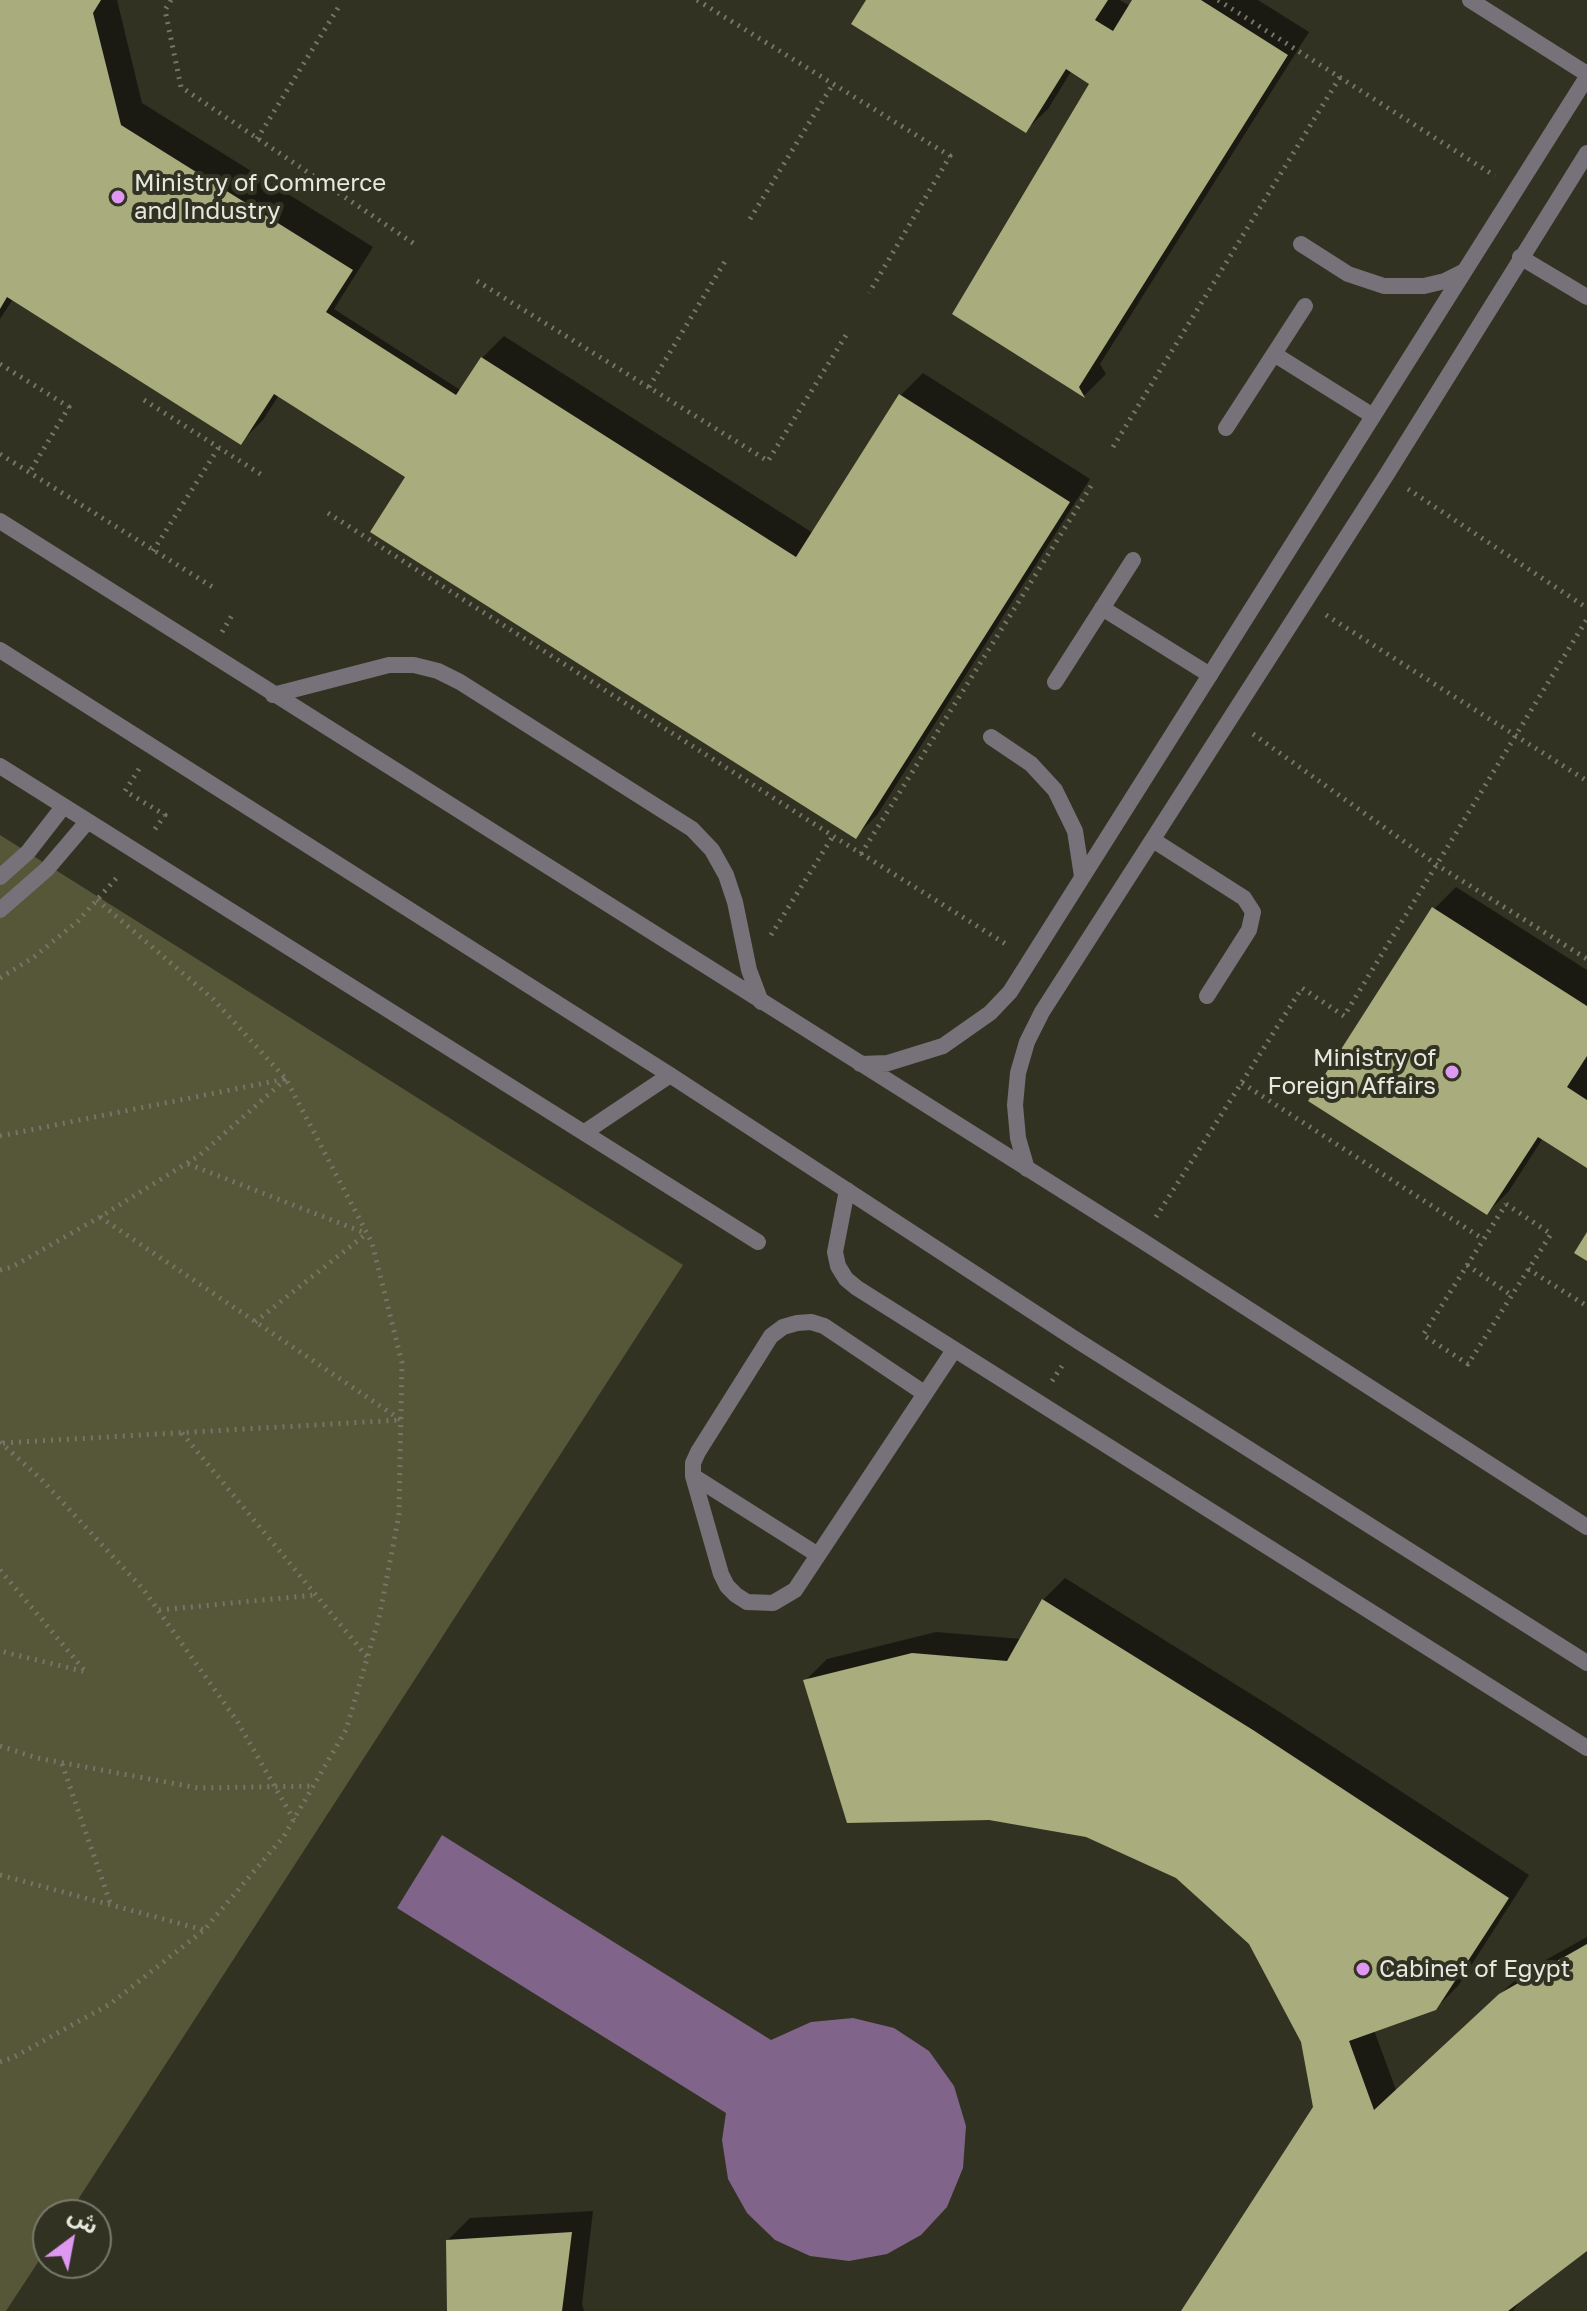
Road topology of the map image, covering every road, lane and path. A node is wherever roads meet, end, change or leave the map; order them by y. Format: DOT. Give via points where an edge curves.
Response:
graph roads {
  1 [pos="171,0"];
  2 [pos="697,0"];
  3 [pos="1218,0"];
  4 [pos="1470,0"];
  5 [pos="338,8"];
  6 [pos="1587,76"];
  7 [pos="1340,77"];
  8 [pos="833,84"];
  9 [pos="257,139"];
  10 [pos="1587,153"];
  11 [pos="1516,189"];
  12 [pos="750,219"];
  13 [pos="1301,244"];
  14 [pos="416,245"];
  15 [pos="1520,257"];
  16 [pos="727,258"];
  17 [pos="1463,272"];
  18 [pos="477,281"];
  19 [pos="869,293"];
  20 [pos="1587,297"];
  21 [pos="1305,306"];
  22 [pos="848,332"];
  23 [pos="1274,354"];
  24 [pos="0,364"];
  25 [pos="649,387"];
  26 [pos="144,400"];
  27 [pos="1373,416"];
  28 [pos="1226,428"];
  29 [pos="219,447"];
  30 [pos="1113,447"];
  31 [pos="0,454"];
  32 [pos="29,473"];
  33 [pos="1387,474"];
  34 [pos="265,477"];
  35 [pos="1091,486"];
  36 [pos="328,513"];
  37 [pos="0,521"];
  38 [pos="153,551"];
  39 [pos="1133,560"];
  40 [pos="214,588"];
  41 [pos="1305,601"];
  42 [pos="1102,608"];
  43 [pos="1587,608"];
  44 [pos="1587,619"];
  45 [pos="0,650"];
  46 [pos="1210,675"];
  47 [pos="1055,682"];
  48 [pos="273,695"];
  49 [pos="1232,718"];
  50 [pos="1516,735"];
  51 [pos="991,737"];
  52 [pos="0,766"];
  53 [pos="1587,781"];
  54 [pos="63,807"];
  55 [pos="87,822"];
  56 [pos="833,836"];
  57 [pos="1153,840"];
  58 [pos="861,854"];
  59 [pos="1437,865"];
  60 [pos="1082,876"];
  61 [pos="0,877"];
  62 [pos="97,900"];
  63 [pos="0,910"];
  64 [pos="1030,959"];
  65 [pos="1587,959"];
  66 [pos="749,970"];
  67 [pos="1207,996"];
  68 [pos="761,1002"];
  69 [pos="860,1064"];
  70 [pos="670,1075"];
  71 [pos="286,1079"];
  72 [pos="1242,1083"];
  73 [pos="585,1132"];
  74 [pos="0,1136"];
  75 [pos="187,1164"];
  76 [pos="1027,1169"];
  77 [pos="847,1190"];
  78 [pos="100,1217"];
  79 [pos="366,1233"];
  80 [pos="1483,1239"];
  81 [pos="1141,1240"];
  82 [pos="758,1242"];
  83 [pos="1467,1265"];
  84 [pos="1528,1269"];
  85 [pos="0,1270"];
  86 [pos="1511,1295"];
  87 [pos="1587,1306"];
  88 [pos="255,1322"];
  89 [pos="1078,1341"];
  90 [pos="954,1350"];
  91 [pos="924,1393"];
  92 [pos="1038,1402"];
  93 [pos="401,1420"];
  94 [pos="181,1432"];
  95 [pos="1,1442"];
  96 [pos="693,1476"];
  97 [pos="1587,1527"];
  98 [pos="818,1555"];
  99 [pos="0,1570"];
  100 [pos="315,1595"];
  101 [pos="158,1610"];
  102 [pos="0,1651"];
  103 [pos="368,1658"];
  104 [pos="1587,1663"];
  105 [pos="0,1746"];
  106 [pos="1587,1748"];
  107 [pos="62,1763"];
  108 [pos="314,1786"];
  109 [pos="275,1787"];
  110 [pos="294,1820"];
  111 [pos="0,1875"];
  112 [pos="111,1905"];
  113 [pos="204,1930"];
  114 [pos="0,2062"];
  1 -- 9 [label="path" via="165,10 181,87"];
  2 -- 8 [label="path"];
  3 -- 7 [label="path"];
  4 -- 6 [label="street"];
  5 -- 9 [label="path"];
  6 -- 11 [label="street"];
  7 -- 11 [label="path"];
  7 -- 30 [label="path"];
  8 -- 12 [label="path"];
  8 -- 19 [label="path" via="950,156"];
  9 -- 14 [label="path"];
  10 -- 15 [label="street"];
  11 -- 17 [label="street"];
  13 -- 17 [label="street" via="1348,274 1384,286 1424,286"];
  15 -- 20 [label="street"];
  15 -- 33 [label="street"];
  16 -- 25 [label="path"];
  17 -- 27 [label="street"];
  18 -- 25 [label="path"];
  21 -- 23 [label="street"];
  22 -- 25 [label="path" via="768,461"];
  23 -- 27 [label="street"];
  23 -- 28 [label="street"];
  24 -- 32 [label="path" via="69,407"];
  26 -- 29 [label="path"];
  27 -- 46 [label="street"];
  29 -- 34 [label="path"];
  29 -- 38 [label="path"];
  31 -- 32 [label="path"];
  32 -- 38 [label="path"];
  33 -- 41 [label="street"];
  33 -- 43 [label="path"];
  35 -- 58 [label="path"];
  36 -- 56 [label="path"];
  37 -- 48 [label="street"];
  38 -- 40 [label="path"];
  39 -- 42 [label="street"];
  41 -- 49 [label="street"];
  41 -- 50 [label="path"];
  42 -- 46 [label="street"];
  42 -- 47 [label="street"];
  44 -- 50 [label="path"];
  45 -- 70 [label="street"];
  46 -- 60 [label="street"];
  48 -- 66 [label="street" via="389,665 426,668 460,682 692,829 726,875"];
  48 -- 68 [label="street"];
  49 -- 57 [label="street"];
  49 -- 59 [label="path"];
  50 -- 53 [label="path"];
  50 -- 59 [label="path"];
  51 -- 60 [label="street" via="1031,764 1055,790 1075,831"];
  52 -- 54 [label="street"];
  54 -- 55 [label="street"];
  54 -- 61 [label="street" via="28,852"];
  55 -- 63 [label="street" via="47,869"];
  55 -- 73 [label="street"];
  56 -- 58 [label="path"];
  56 -- 66 [label="path"];
  57 -- 67 [label="street" via="1244,898 1253,912 1249,930"];
  57 -- 76 [label="street" via="1027,1042 1015,1105"];
  58 -- 64 [label="path"];
  59 -- 65 [label="path"];
  59 -- 72 [label="path" via="1344,1016 1302,988"];
  60 -- 64 [label="street"];
  62 -- 71 [label="path" via="213,999"];
  64 -- 69 [label="street" via="990,1013 943,1046 888,1063"];
  66 -- 68 [label="street"];
  68 -- 69 [label="street"];
  69 -- 76 [label="street"];
  70 -- 73 [label="street"];
  70 -- 77 [label="street"];
  71 -- 74 [label="path"];
  71 -- 75 [label="path"];
  71 -- 79 [label="path"];
  72 -- 80 [label="path"];
  72 -- 81 [label="path"];
  73 -- 82 [label="street"];
  75 -- 78 [label="path"];
  75 -- 79 [label="path"];
  76 -- 81 [label="street"];
  77 -- 89 [label="street"];
  77 -- 90 [label="street" via="835,1252 846,1279"];
  78 -- 85 [label="path"];
  78 -- 88 [label="path"];
  79 -- 88 [label="path"];
  79 -- 93 [label="path" via="402,1363"];
  80 -- 83 [label="path"];
  80 -- 84 [label="path" via="1506,1204 1551,1234"];
  81 -- 97 [label="street"];
  83 -- 86 [label="path"];
  83 -- 86 [label="path" via="1423,1335 1468,1364"];
  84 -- 86 [label="path"];
  84 -- 87 [label="path"];
  88 -- 93 [label="path"];
  89 -- 92 [label="path"];
  89 -- 104 [label="street"];
  90 -- 91 [label="street"];
  90 -- 92 [label="street"];
  91 -- 96 [label="street" via="824,1326 811,1322 783,1327 761,1348 698,1452"];
  91 -- 98 [label="street"];
  92 -- 106 [label="street"];
  93 -- 94 [label="path"];
  93 -- 103 [label="path" via="399,1515"];
  94 -- 95 [label="path"];
  94 -- 100 [label="path"];
  95 -- 101 [label="path"];
  96 -- 98 [label="street"];
  96 -- 98 [label="street" via="721,1574 747,1602 760,1605 785,1598"];
  99 -- 102 [label="path" via="86,1672"];
  100 -- 101 [label="path"];
  100 -- 103 [label="path"];
  101 -- 109 [label="path" via="237,1721"];
  103 -- 108 [label="path" via="346,1730"];
  105 -- 107 [label="path"];
  107 -- 109 [label="path" via="198,1788"];
  107 -- 112 [label="path"];
  108 -- 109 [label="path"];
  108 -- 110 [label="path"];
  109 -- 110 [label="path"];
  110 -- 113 [label="path"];
  111 -- 112 [label="path"];
  112 -- 113 [label="path"];
  113 -- 114 [label="path" via="110,2004"];
}
